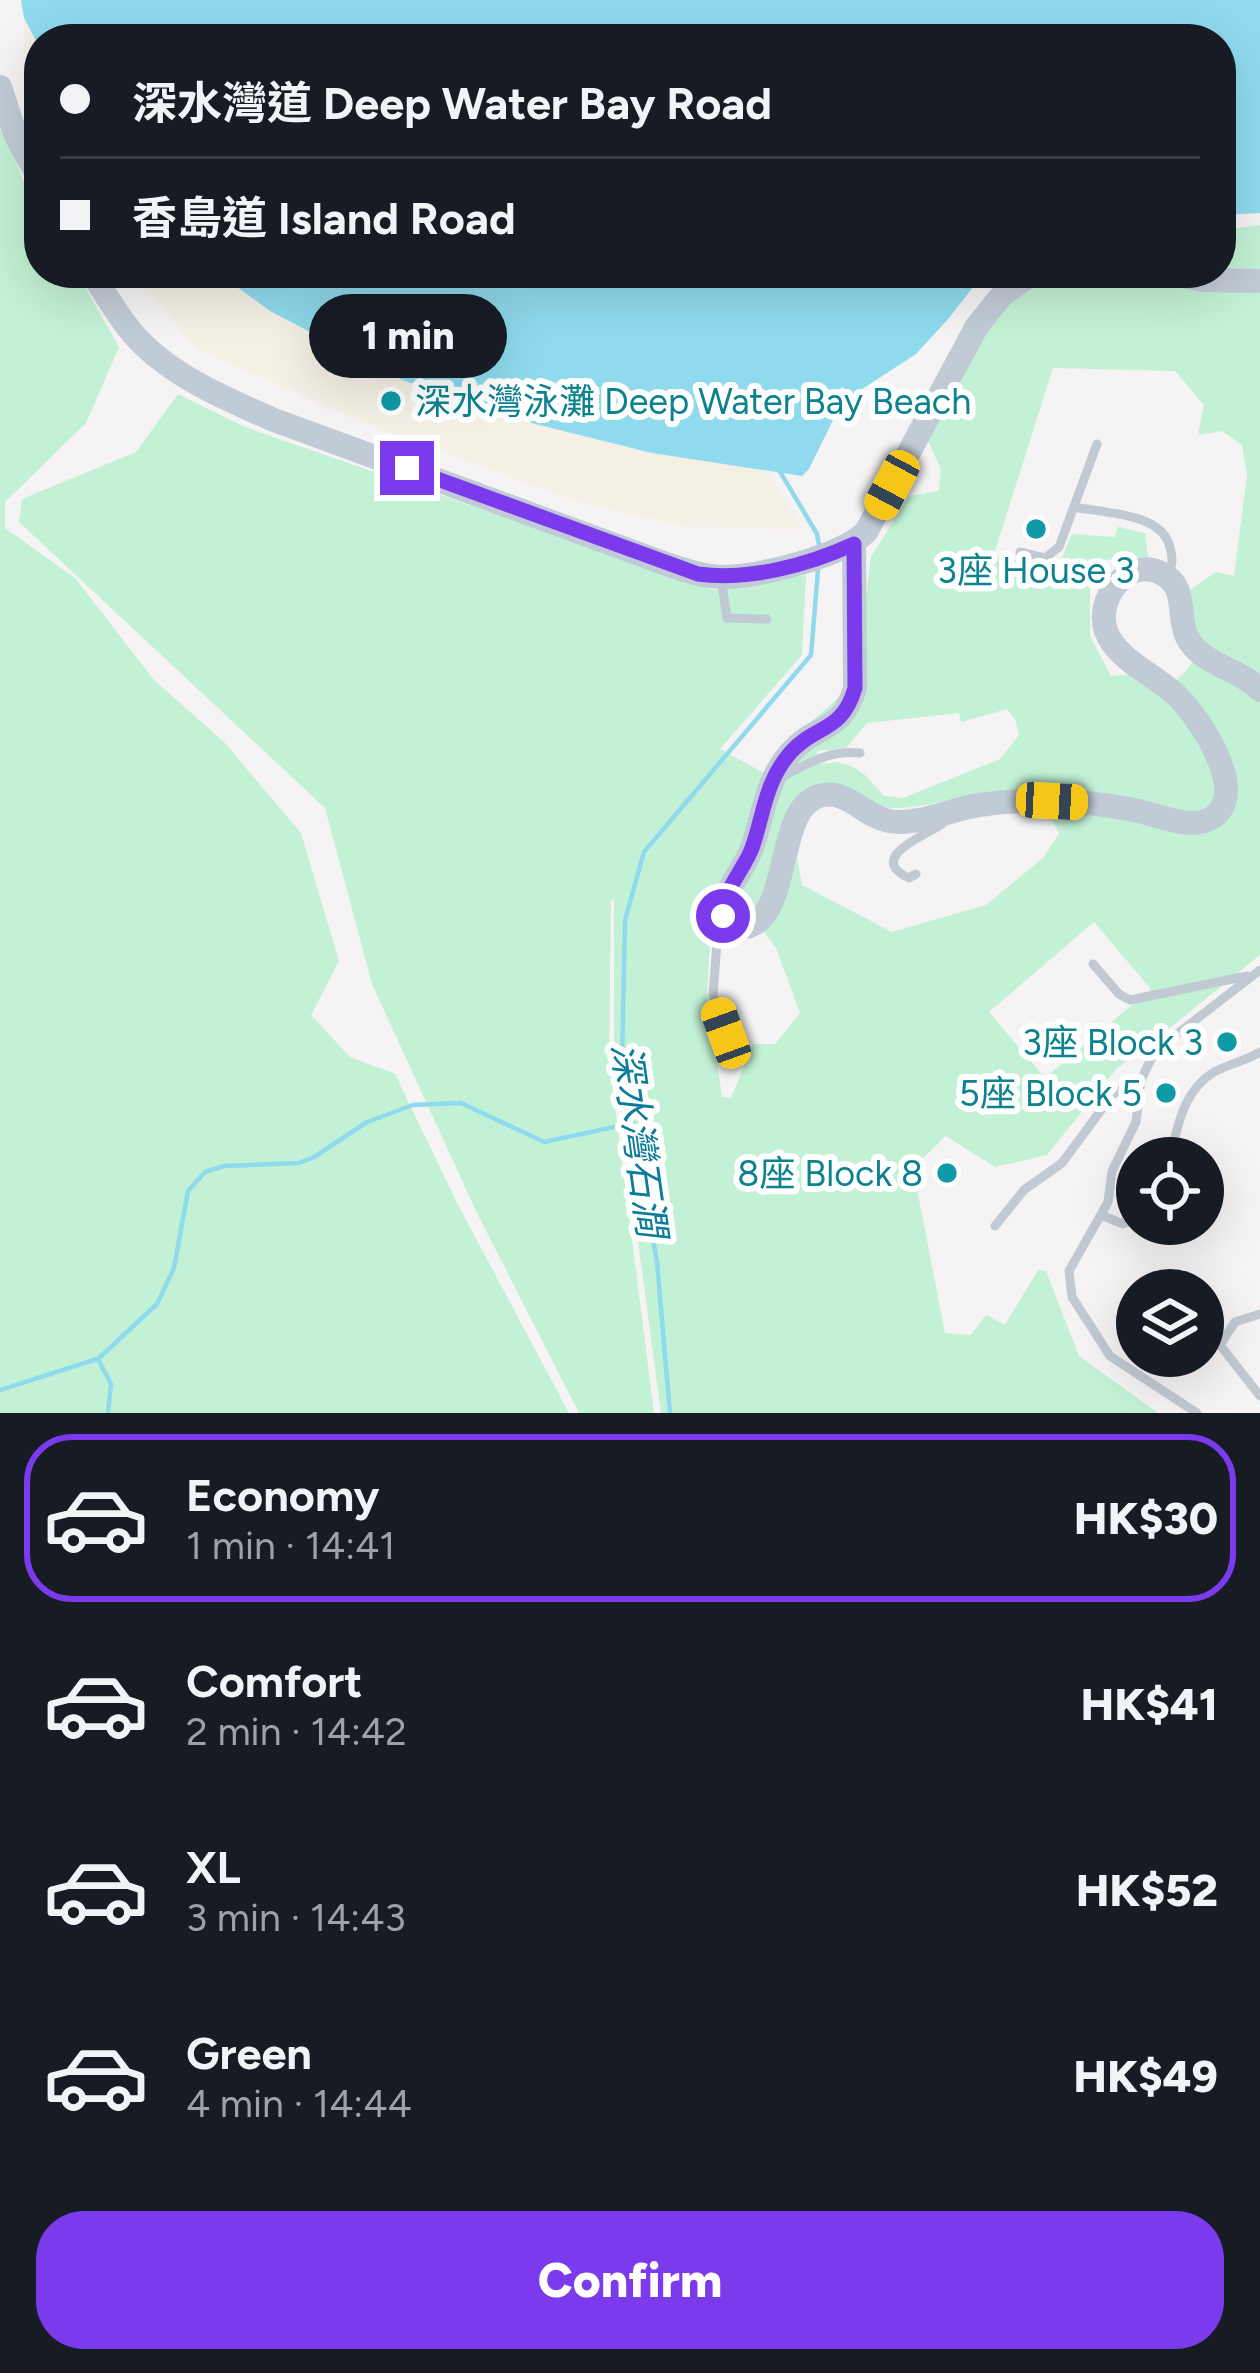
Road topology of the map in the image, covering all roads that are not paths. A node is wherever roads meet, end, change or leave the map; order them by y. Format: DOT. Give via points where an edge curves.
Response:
graph roads {
  1 [pos="0,87"];
  2 [pos="24,151"];
  3 [pos="102,288"];
  4 [pos="1012,288"];
  5 [pos="1096,444"];
  6 [pos="1074,507"];
  7 [pos="854,544"];
  8 [pos="1020,553"];
  9 [pos="1166,576"];
  10 [pos="721,577"];
  11 [pos="767,619"];
  12 [pos="1260,690"];
  13 [pos="860,754"];
  14 [pos="772,780"];
  15 [pos="953,809"];
  16 [pos="916,874"];
  17 [pos="722,912"];
  18 [pos="1093,964"];
  19 [pos="1256,972"];
  20 [pos="726,1033"];
  21 [pos="1260,1052"];
  22 [pos="1140,1086"];
  23 [pos="1175,1137"];
  24 [pos="1101,1215"];
  25 [pos="1116,1221"];
  26 [pos="995,1226"];
  27 [pos="1260,1314"];
  28 [pos="1260,1396"];
  29 [pos="1197,1413"];
  1 -- 2 [label="street"];
  3 -- 10 [label="street" via="136,337 224,398 669,565"];
  4 -- 7 [label="street" via="977,326"];
  5 -- 6 [label="lane"];
  6 -- 8 [label="lane" via="1055,552"];
  6 -- 9 [label="lane" via="1157,526 1173,560"];
  7 -- 10 [label="street"];
  7 -- 14 [label="street" via="853,697 838,720 793,749"];
  9 -- 12 [label="street" via="1180,594 1193,646"];
  9 -- 15 [label="street" via="1143,570 1117,583 1103,609 1105,629 1191,711 1227,779 1218,813 1193,823 1085,802"];
  10 -- 11 [label="lane" via="727,618"];
  13 -- 14 [label="lane" via="821,756"];
  14 -- 17 [label="street"];
  15 -- 16 [label="lane" via="897,850 897,871"];
  15 -- 17 [label="street" via="897,822 838,795 816,796 798,813 763,914 741,929"];
  17 -- 20 [label="lane" via="712,989"];
  18 -- 19 [label="lane" via="1130,1000"];
  19 -- 22 [label="lane" via="1159,1049"];
  21 -- 23 [label="lane" via="1194,1089"];
  22 -- 24 [label="lane" via="1136,1122 1115,1159"];
  22 -- 26 [label="lane" via="1113,1094 1062,1162 1024,1190"];
  24 -- 25 [label="lane"];
  24 -- 29 [label="lane" via="1071,1264 1072,1297 1115,1361"];
  27 -- 28 [label="lane" via="1235,1322 1220,1345"];
}
